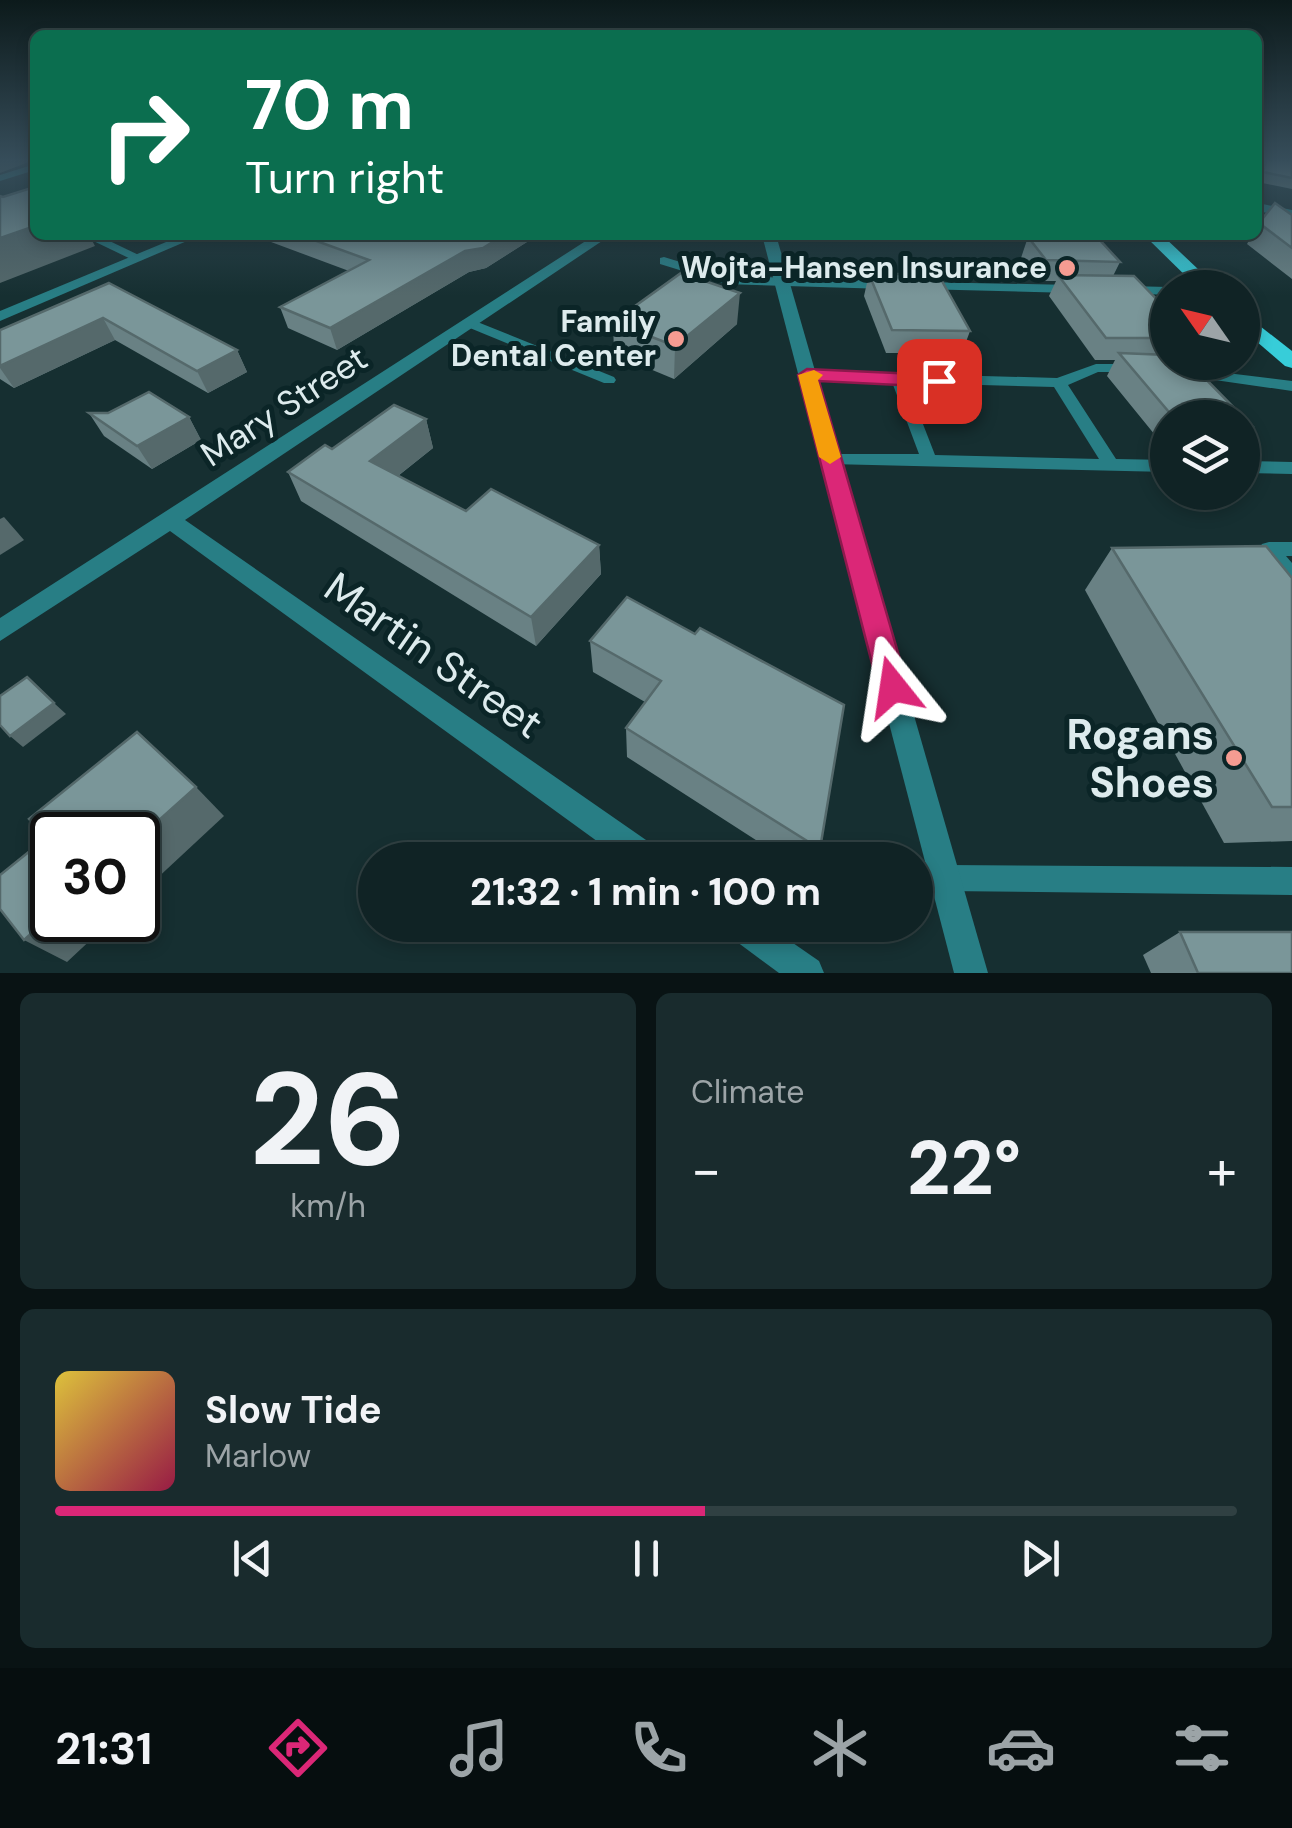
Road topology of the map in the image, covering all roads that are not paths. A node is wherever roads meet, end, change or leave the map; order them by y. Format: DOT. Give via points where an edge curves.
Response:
graph roads {
  1 [pos="1262,208"];
  2 [pos="1292,214"];
  3 [pos="98,240"];
  4 [pos="182,240"];
  5 [pos="596,240"];
  6 [pos="770,240"];
  7 [pos="1157,240"];
  8 [pos="139,258"];
  9 [pos="664,261"];
  10 [pos="1190,270"];
  11 [pos="782,283"];
  12 [pos="1092,290"];
  13 [pos="1110,290"];
  14 [pos="1150,291"];
  15 [pos="0,316"];
  16 [pos="470,323"];
  17 [pos="1260,334"];
  18 [pos="1292,362"];
  19 [pos="1150,368"];
  20 [pos="807,375"];
  21 [pos="609,380"];
  22 [pos="899,380"];
  23 [pos="1245,380"];
  24 [pos="1059,383"];
  25 [pos="1292,386"];
  26 [pos="830,458"];
  27 [pos="929,460"];
  28 [pos="1112,466"];
  29 [pos="1150,466"];
  30 [pos="1260,467"];
  31 [pos="1292,468"];
  32 [pos="170,520"];
  33 [pos="1292,549"];
  34 [pos="1292,578"];
  35 [pos="0,631"];
  36 [pos="623,842"];
  37 [pos="946,878"];
  38 [pos="1292,881"];
  39 [pos="764,942"];
  40 [pos="807,973"];
  41 [pos="972,973"];
  1 -- 2 [label="street"];
  3 -- 8 [label="lane"];
  4 -- 8 [label="street"];
  5 -- 16 [label="street, Mary Street"];
  6 -- 11 [label="street"];
  7 -- 10 [label="main road"];
  8 -- 15 [label="street"];
  9 -- 11 [label="lane" via="725,280"];
  11 -- 12 [label="lane"];
  11 -- 20 [label="street"];
  13 -- 14 [label="lane"];
  16 -- 21 [label="lane"];
  16 -- 32 [label="street, Mary Street"];
  17 -- 18 [label="main road"];
  19 -- 24 [label="lane" via="1096,368"];
  20 -- 22 [label="lane"];
  20 -- 26 [label="street"];
  22 -- 24 [label="lane"];
  22 -- 27 [label="lane"];
  23 -- 25 [label="lane"];
  24 -- 28 [label="lane"];
  26 -- 27 [label="lane"];
  26 -- 37 [label="street"];
  27 -- 28 [label="lane"];
  28 -- 29 [label="lane"];
  30 -- 31 [label="lane"];
  32 -- 35 [label="street, Mary Street"];
  32 -- 36 [label="street, Martin Street"];
  33 -- 34 [label="lane" via="1270,549"];
  37 -- 38 [label="lane"];
  37 -- 41 [label="street"];
  39 -- 40 [label="street"];
}
